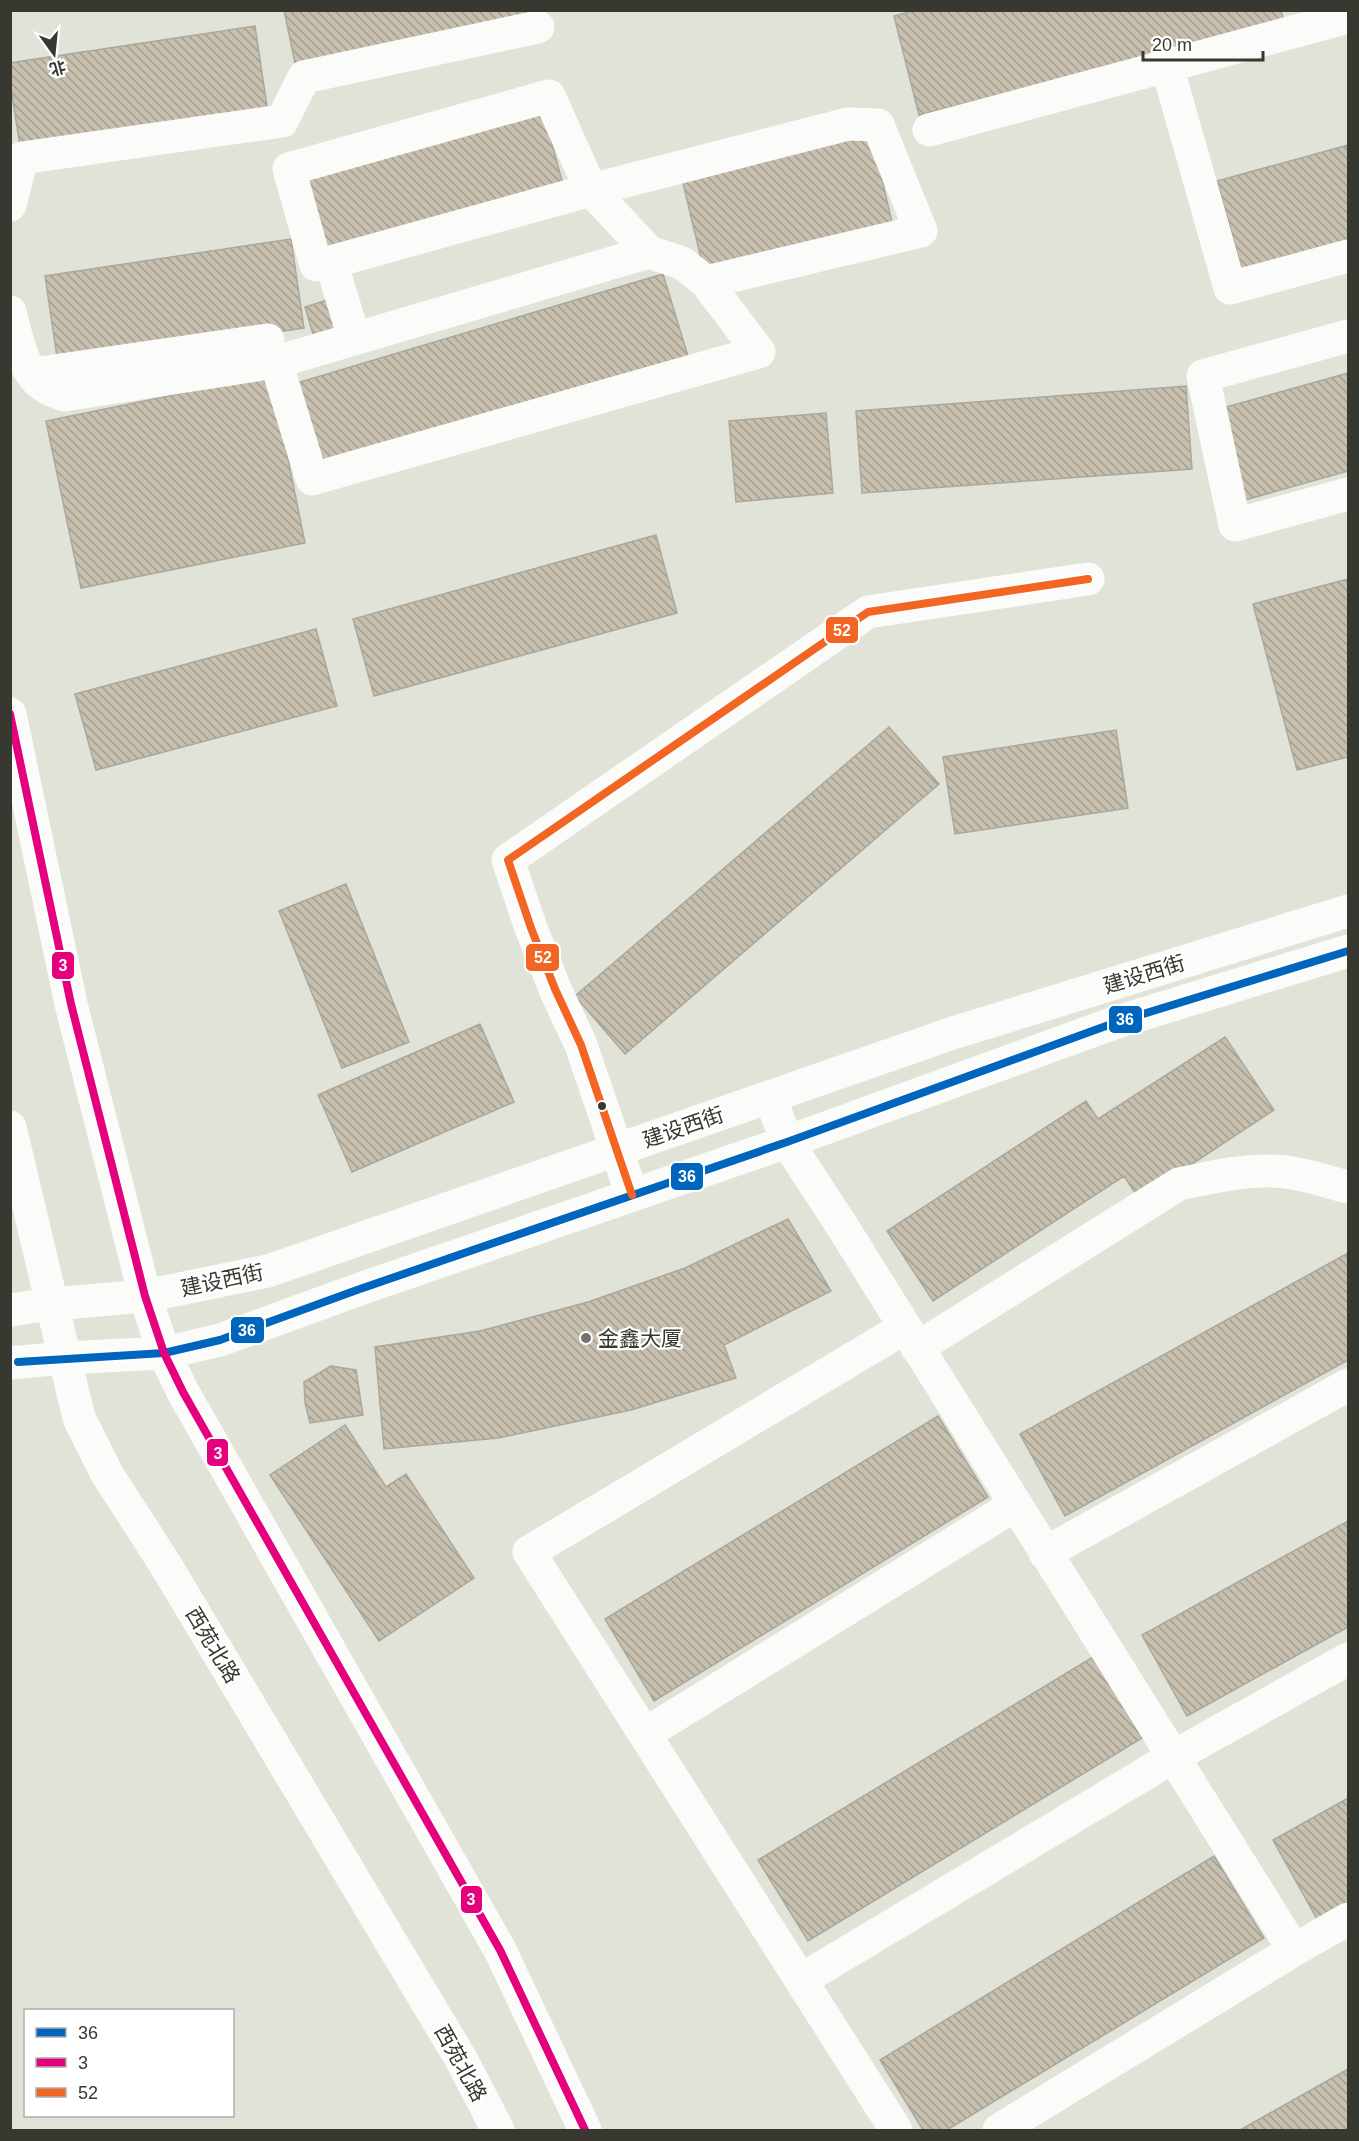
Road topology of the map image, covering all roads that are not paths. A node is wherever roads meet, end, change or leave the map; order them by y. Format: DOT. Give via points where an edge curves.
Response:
graph roads {
  1 [pos="1348,17"];
  2 [pos="1306,19"];
  3 [pos="538,27"];
  4 [pos="1167,66"];
  5 [pos="929,130"];
  6 [pos="16,153"];
  7 [pos="591,190"];
  8 [pos="10,205"];
  9 [pos="649,252"];
  10 [pos="1348,256"];
  11 [pos="331,262"];
  12 [pos="706,282"];
  13 [pos="10,312"];
  14 [pos="1348,336"];
  15 [pos="354,338"];
  16 [pos="272,351"];
  17 [pos="1348,494"];
  18 [pos="1088,579"];
  19 [pos="10,714"];
  20 [pos="1348,911"];
  21 [pos="1348,951"];
  22 [pos="770,1097"];
  23 [pos="10,1127"];
  24 [pos="787,1142"];
  25 [pos="617,1150"];
  26 [pos="1348,1187"];
  27 [pos="632,1195"];
  28 [pos="145,1296"];
  29 [pos="51,1304"];
  30 [pos="10,1310"];
  31 [pos="911,1338"];
  32 [pos="164,1353"];
  33 [pos="64,1358"];
  34 [pos="10,1363"];
  35 [pos="1348,1385"];
  36 [pos="1015,1505"];
  37 [pos="1045,1553"];
  38 [pos="1348,1659"];
  39 [pos="645,1734"];
  40 [pos="1173,1756"];
  41 [pos="1348,1919"];
  42 [pos="1294,1950"];
  43 [pos="801,1980"];
  44 [pos="498,2130"];
  45 [pos="585,2130"];
  46 [pos="896,2130"];
  47 [pos="999,2130"];
  1 -- 2 [label="street"];
  2 -- 4 [label="street"];
  3 -- 6 [label="street" via="304,77 282,121"];
  4 -- 5 [label="street"];
  4 -- 10 [label="street" via="1230,288"];
  6 -- 8 [label="street"];
  7 -- 9 [label="street"];
  7 -- 11 [label="street"];
  7 -- 11 [label="street" via="549,96 290,169 316,266"];
  7 -- 12 [label="street" via="848,124 878,125 921,231"];
  9 -- 12 [label="street" via="682,262"];
  9 -- 15 [label="street"];
  11 -- 15 [label="street"];
  12 -- 16 [label="street" via="759,352 312,479"];
  13 -- 16 [label="street" via="28,369 45,387 64,395"];
  14 -- 17 [label="street" via="1203,376 1235,525"];
  15 -- 16 [label="street"];
  18 -- 25 [label="street" via="868,612 508,860"];
  19 -- 28 [label="street" via="71,1004"];
  20 -- 22 [label="street, 建设西街" via="953,1033"];
  21 -- 24 [label="street, 建设西街" via="1117,1022"];
  22 -- 24 [label="street"];
  22 -- 25 [label="street, 建设西街"];
  23 -- 29 [label="street, 西苑北路"];
  24 -- 27 [label="street, 建设西街"];
  24 -- 31 [label="street"];
  25 -- 27 [label="street"];
  25 -- 28 [label="street, 建设西街" via="268,1271"];
  26 -- 31 [label="street" via="1272,1170 1179,1184"];
  27 -- 32 [label="street, 建设西街" via="220,1340"];
  28 -- 29 [label="street, 建设西街"];
  28 -- 32 [label="street"];
  29 -- 30 [label="street, 建设西街"];
  29 -- 33 [label="street, 西苑北路"];
  31 -- 36 [label="street"];
  31 -- 39 [label="street" via="529,1552"];
  32 -- 33 [label="street, 建设西街"];
  32 -- 45 [label="street" via="500,1950"];
  33 -- 34 [label="street, 建设西街"];
  33 -- 44 [label="street, 西苑北路" via="79,1418 107,1474 449,2039"];
  35 -- 37 [label="street"];
  36 -- 37 [label="street"];
  36 -- 39 [label="street"];
  37 -- 40 [label="street"];
  38 -- 40 [label="street"];
  39 -- 43 [label="street"];
  40 -- 42 [label="street"];
  40 -- 43 [label="street"];
  41 -- 42 [label="street"];
  42 -- 47 [label="street"];
  43 -- 46 [label="street"];
}
